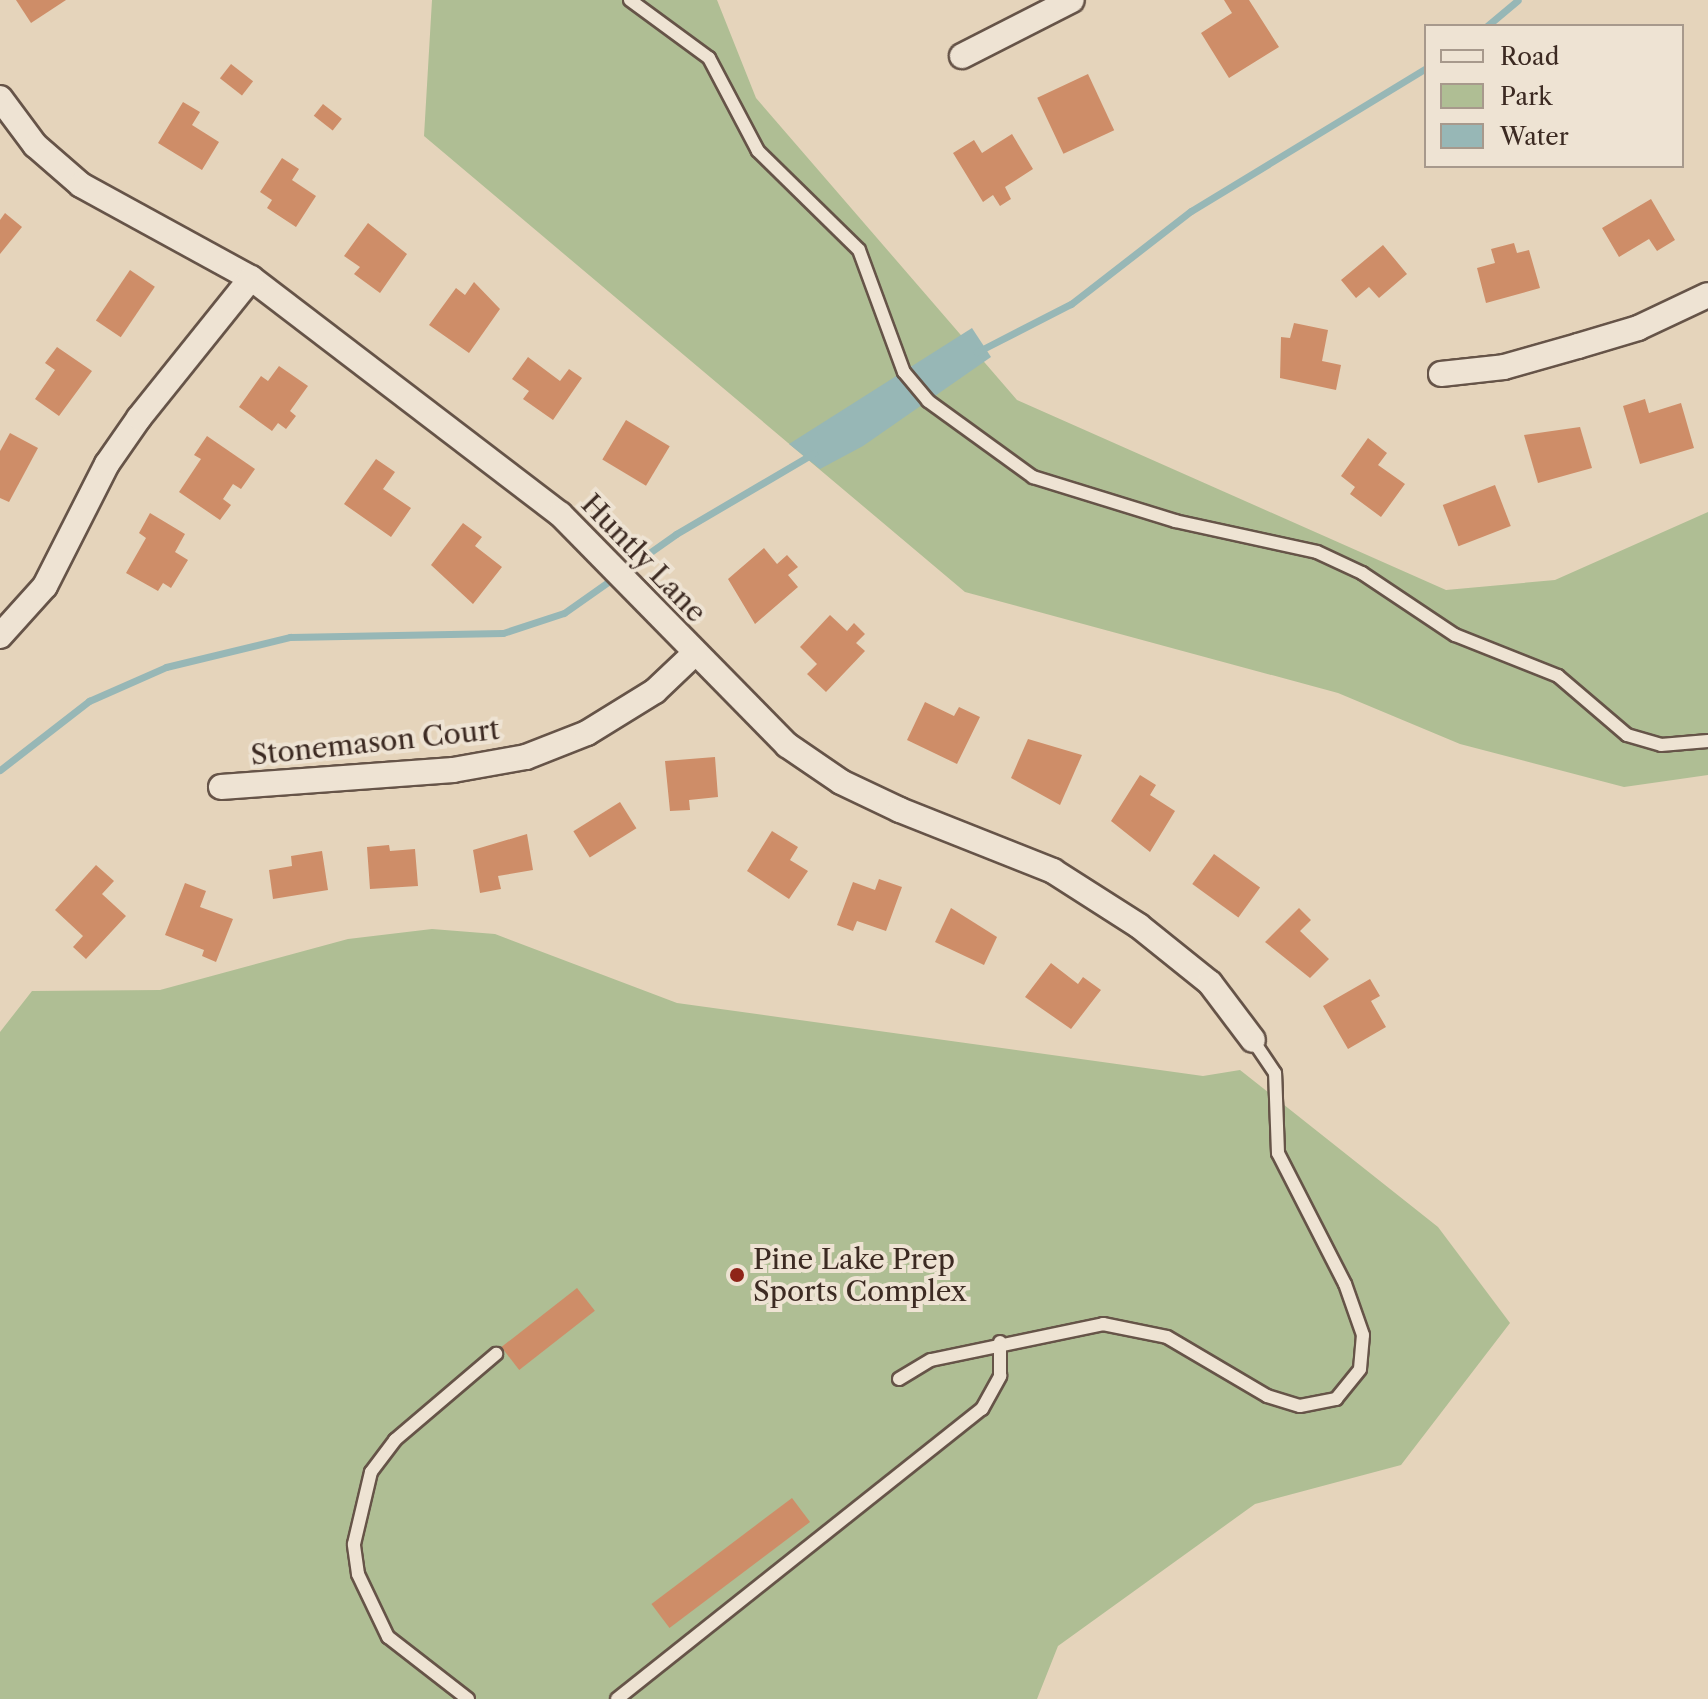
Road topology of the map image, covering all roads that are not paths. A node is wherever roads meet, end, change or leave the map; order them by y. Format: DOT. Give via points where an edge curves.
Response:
graph roads {
  1 [pos="630,0"];
  2 [pos="1072,0"];
  3 [pos="962,56"];
  4 [pos="0,98"];
  5 [pos="251,278"];
  6 [pos="1708,295"];
  7 [pos="1441,374"];
  8 [pos="0,636"];
  9 [pos="695,653"];
  10 [pos="1708,741"];
  11 [pos="221,787"];
  12 [pos="1253,1040"];
  13 [pos="1000,1342"];
  14 [pos="496,1354"];
  15 [pos="899,1379"];
  16 [pos="468,1699"];
  17 [pos="617,1699"];
  1 -- 10 [label="lane" via="709,58 758,151 859,250 904,372 928,401 1033,477 1175,521 1317,552 1362,573 1455,635 1558,676 1627,735 1661,745"];
  2 -- 3 [label="street"];
  4 -- 5 [label="street, Huntly Lane" via="35,145 81,185"];
  5 -- 8 [label="street" via="139,418 107,464 45,586"];
  5 -- 9 [label="street, Huntly Lane" via="560,514"];
  6 -- 7 [label="street" via="1638,328 1578,346 1504,367"];
  9 -- 11 [label="street, Stonemason Court" via="655,691 587,733 526,757 453,770"];
  9 -- 12 [label="street, Huntly Lane" via="787,745 841,782 1053,871 1139,926 1210,983"];
  12 -- 13 [label="lane" via="1275,1073 1278,1153 1358,1314 1364,1356 1349,1386 1336,1399 1300,1406 1267,1396 1167,1337 1127,1327 1076,1326"];
  13 -- 15 [label="lane" via="931,1360"];
  13 -- 17 [label="lane" via="1000,1376 982,1409"];
  14 -- 16 [label="lane" via="395,1440 371,1472 354,1544 358,1574 388,1637"];
}
